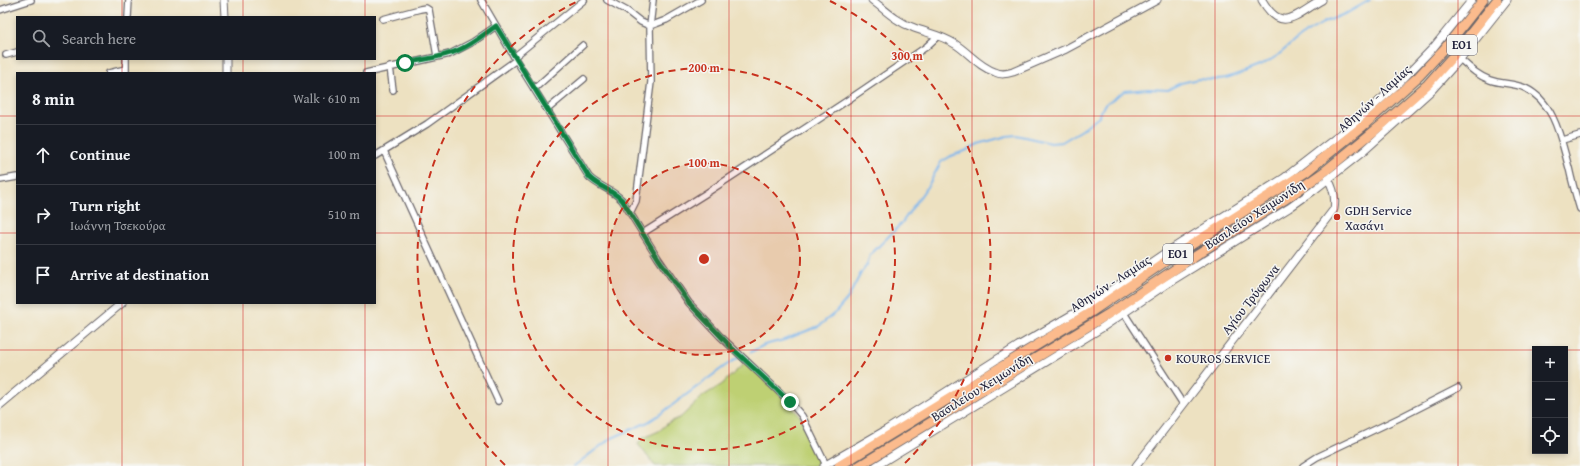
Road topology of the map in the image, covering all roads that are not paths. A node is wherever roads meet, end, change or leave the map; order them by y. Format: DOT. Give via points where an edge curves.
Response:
graph roads {
  1 [pos="31,0"];
  2 [pos="129,0"];
  3 [pos="224,0"];
  4 [pos="481,0"];
  5 [pos="584,0"];
  6 [pos="607,0"];
  7 [pos="653,0"];
  8 [pos="701,0"];
  9 [pos="872,0"];
  10 [pos="1157,0"];
  11 [pos="1262,0"];
  12 [pos="1322,0"];
  13 [pos="1472,0"];
  14 [pos="1483,0"];
  15 [pos="1497,0"];
  16 [pos="1507,0"];
  17 [pos="0,10"];
  18 [pos="128,16"];
  19 [pos="225,16"];
  20 [pos="383,19"];
  21 [pos="496,26"];
  22 [pos="650,26"];
  23 [pos="938,36"];
  24 [pos="583,45"];
  25 [pos="16,52"];
  26 [pos="6,55"];
  27 [pos="437,56"];
  28 [pos="515,58"];
  29 [pos="1460,59"];
  30 [pos="126,60"];
  31 [pos="226,60"];
  32 [pos="390,67"];
  33 [pos="126,71"];
  34 [pos="226,72"];
  35 [pos="370,72"];
  36 [pos="584,79"];
  37 [pos="534,89"];
  38 [pos="394,90"];
  39 [pos="548,109"];
  40 [pos="1580,135"];
  41 [pos="1562,140"];
  42 [pos="384,151"];
  43 [pos="376,155"];
  44 [pos="16,177"];
  45 [pos="1328,179"];
  46 [pos="0,180"];
  47 [pos="1580,209"];
  48 [pos="631,212"];
  49 [pos="643,233"];
  50 [pos="121,304"];
  51 [pos="1124,313"];
  52 [pos="1458,388"];
  53 [pos="498,401"];
  54 [pos="1183,404"];
  55 [pos="0,405"];
  56 [pos="825,465"];
  57 [pos="839,466"];
  58 [pos="859,466"];
  59 [pos="876,466"];
  60 [pos="1136,466"];
  61 [pos="1303,466"];
  1 -- 17 [label="street"];
  2 -- 18 [label="street"];
  3 -- 19 [label="street"];
  4 -- 21 [label="street"];
  5 -- 28 [label="street"];
  6 -- 22 [label="street"];
  7 -- 22 [label="street"];
  8 -- 22 [label="street"];
  9 -- 23 [label="street" via="900,22"];
  10 -- 23 [label="street" via="1066,49 1004,74 995,73 955,43"];
  11 -- 12 [label="street" via="1274,17 1280,19 1299,14"];
  13 -- 56 [label="street" via="1433,48 1400,82 1355,124 1284,178 1087,305"];
  14 -- 57 [label="main road, Αθηνών - Λαμίας / ΕΟ1" via="1419,76 1306,172 1097,308"];
  15 -- 58 [label="main road, Αθηνών - Λαμίας / ΕΟ1" via="1428,84 1313,180 1106,316"];
  16 -- 29 [label="street, Βασιλείου Χειμωνίδη"];
  20 -- 27 [label="street" via="420,9 429,10"];
  21 -- 27 [label="street" via="457,51"];
  21 -- 28 [label="street"];
  22 -- 48 [label="street" via="649,101 636,201"];
  23 -- 49 [label="street" via="852,98"];
  24 -- 37 [label="street"];
  25 -- 26 [label="street"];
  27 -- 32 [label="street"];
  28 -- 37 [label="street"];
  28 -- 42 [label="street" via="427,124"];
  29 -- 41 [label="street" via="1469,68 1489,80 1516,85 1532,92 1551,115"];
  29 -- 45 [label="street, Βασιλείου Χειμωνίδη" via="1411,110"];
  30 -- 33 [label="street"];
  31 -- 34 [label="street"];
  32 -- 35 [label="street"];
  32 -- 38 [label="street"];
  36 -- 39 [label="street"];
  37 -- 39 [label="street"];
  39 -- 48 [label="street" via="589,177 616,194"];
  40 -- 41 [label="street"];
  41 -- 47 [label="street"];
  42 -- 43 [label="street"];
  42 -- 53 [label="street"];
  44 -- 46 [label="street"];
  45 -- 51 [label="street, Βασιλείου Χειμωνίδη" via="1289,208"];
  45 -- 54 [label="street, Αγίου Τρύφωνα" via="1335,195 1334,209"];
  48 -- 49 [label="street"];
  49 -- 56 [label="street" via="689,303 800,413"];
  50 -- 55 [label="street"];
  51 -- 54 [label="street"];
  51 -- 59 [label="street, Βασιλείου Χειμωνίδη"];
  52 -- 61 [label="street"];
  54 -- 60 [label="street, Αγίου Τρύφωνα"];
}
